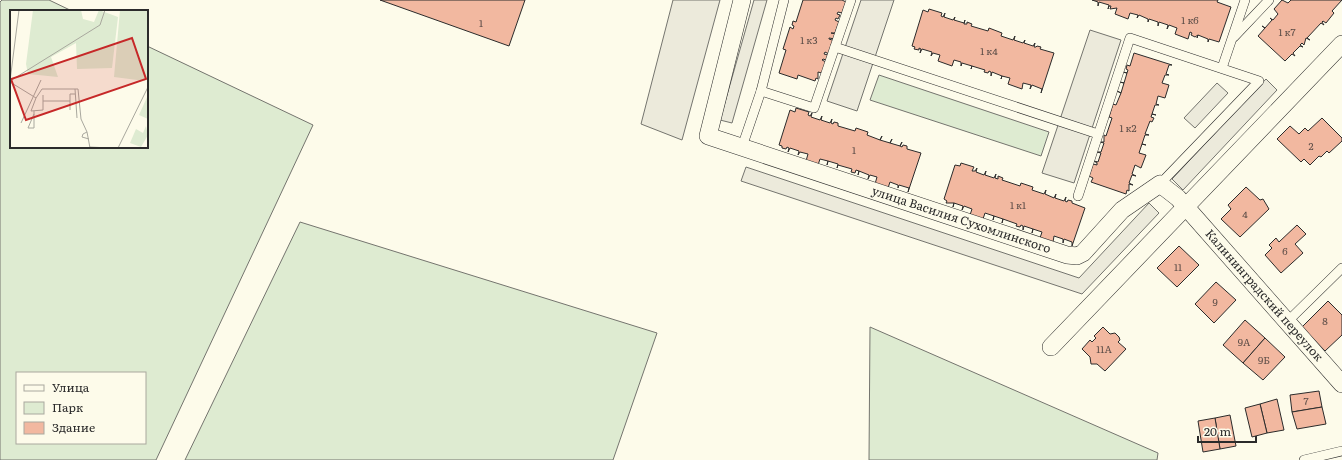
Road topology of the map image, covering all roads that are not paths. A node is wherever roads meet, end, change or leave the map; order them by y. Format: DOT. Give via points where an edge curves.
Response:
graph roads {
  1 [pos="742,0"];
  2 [pos="784,0"];
  3 [pos="851,0"];
  4 [pos="1245,0"];
  5 [pos="1269,0"];
  6 [pos="1232,39"];
  7 [pos="1342,44"];
  8 [pos="835,47"];
  9 [pos="1222,68"];
  10 [pos="761,91"];
  11 [pos="1098,134"];
  12 [pos="742,147"];
  13 [pos="1160,184"];
  14 [pos="1078,196"];
  15 [pos="1184,208"];
  16 [pos="1342,268"];
  17 [pos="1288,321"];
  18 [pos="1051,347"];
  19 [pos="1342,384"];
  20 [pos="1342,451"];
  21 [pos="1304,460"];
  1 -- 12 [label="street, улица Василия Сухомлинского" via="708,136"];
  2 -- 10 [label="lane"];
  3 -- 8 [label="lane"];
  4 -- 6 [label="lane"];
  5 -- 6 [label="lane"];
  6 -- 9 [label="lane"];
  7 -- 15 [label="street"];
  8 -- 10 [label="lane" via="814,108"];
  8 -- 11 [label="lane"];
  9 -- 11 [label="lane" via="1130,38"];
  9 -- 13 [label="lane" via="1259,81"];
  10 -- 12 [label="lane"];
  11 -- 14 [label="lane"];
  12 -- 13 [label="street, улица Василия Сухомлинского" via="1067,255 1077,256 1083,253 1122,210"];
  13 -- 15 [label="street" via="1178,198"];
  15 -- 17 [label="street, Калининградский переулок"];
  15 -- 18 [label="street"];
  16 -- 17 [label="lane"];
  17 -- 19 [label="street, Калининградский переулок"];
  20 -- 21 [label="lane"];
}
